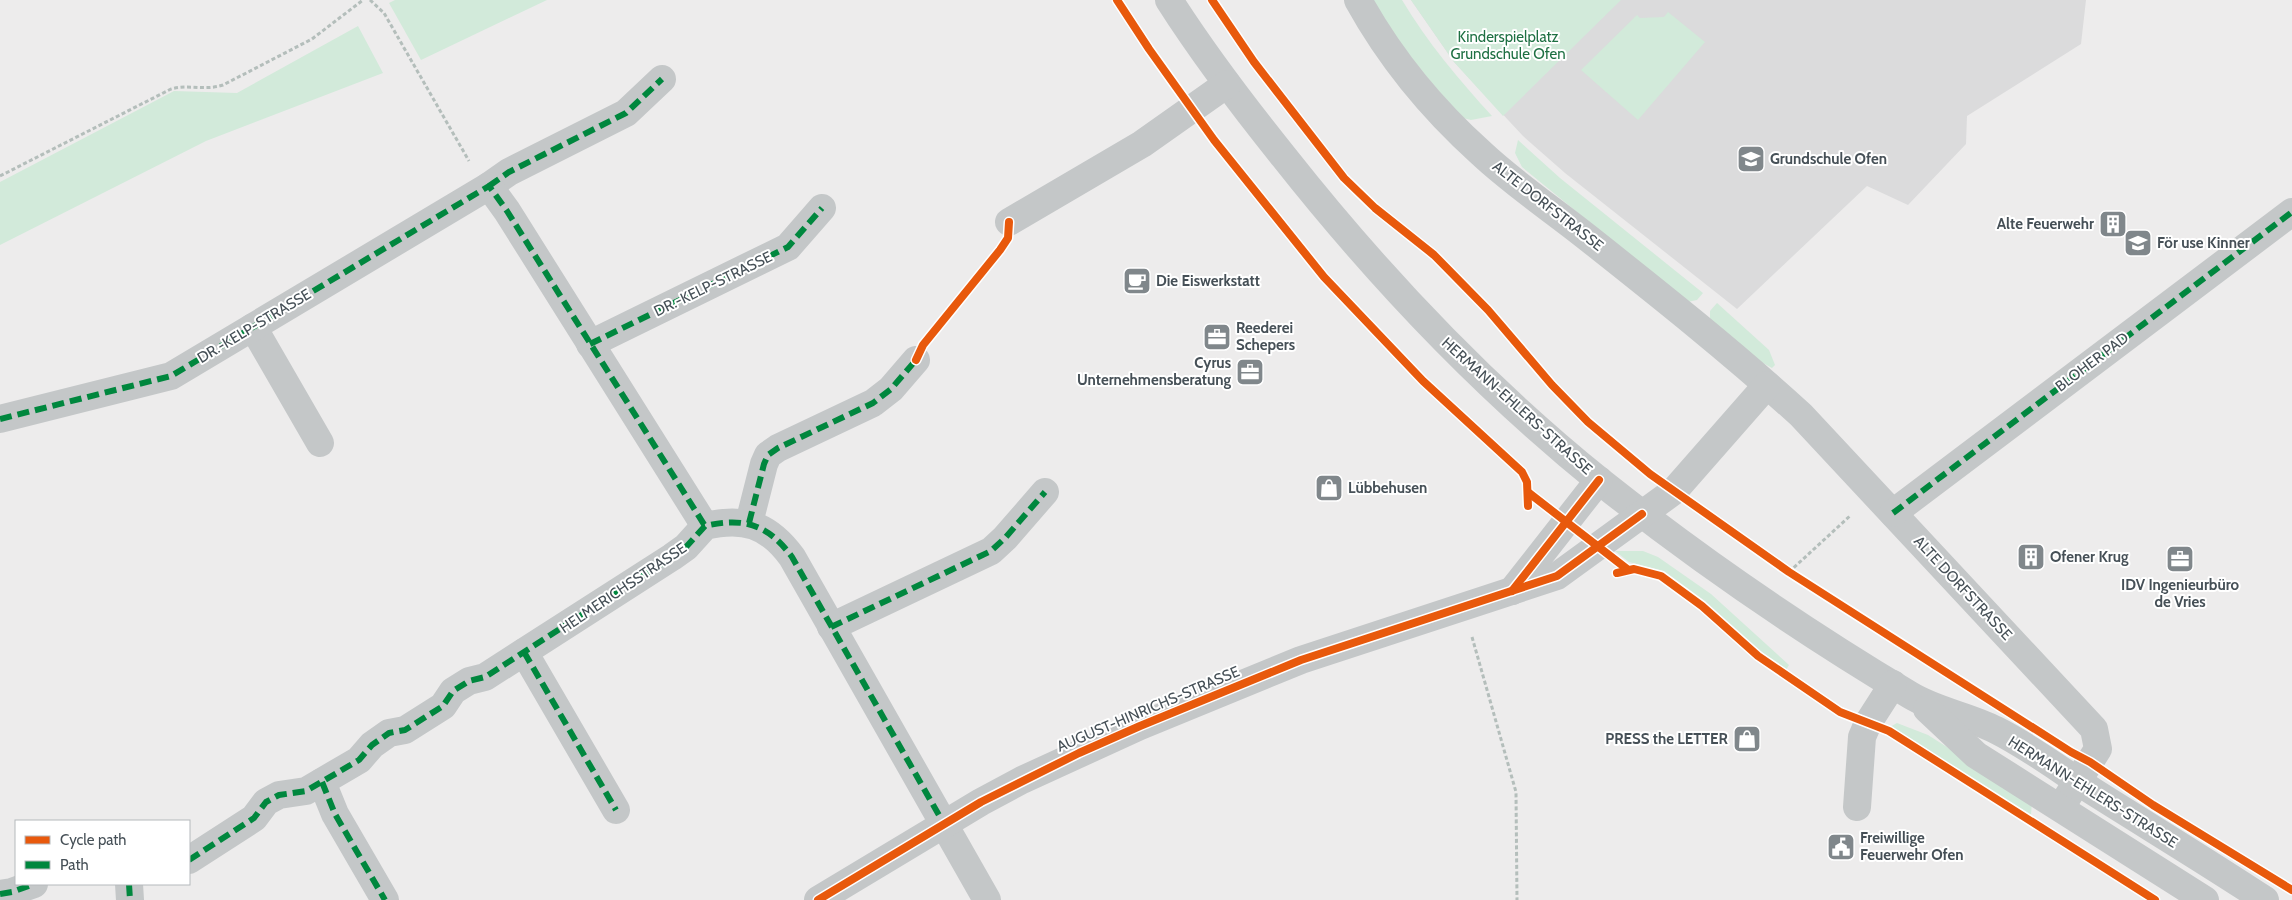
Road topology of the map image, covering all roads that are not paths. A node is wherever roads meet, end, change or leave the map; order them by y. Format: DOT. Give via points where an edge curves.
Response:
graph roads {
  1 [pos="1169,0"];
  2 [pos="1358,0"];
  3 [pos="662,79"];
  4 [pos="1227,84"];
  5 [pos="489,186"];
  6 [pos="822,208"];
  7 [pos="2292,212"];
  8 [pos="1009,222"];
  9 [pos="253,328"];
  10 [pos="590,344"];
  11 [pos="916,360"];
  12 [pos="1768,385"];
  13 [pos="0,419"];
  14 [pos="320,443"];
  15 [pos="1599,480"];
  16 [pos="1045,492"];
  17 [pos="1893,513"];
  18 [pos="1642,514"];
  19 [pos="748,523"];
  20 [pos="705,526"];
  21 [pos="1512,591"];
  22 [pos="831,627"];
  23 [pos="524,652"];
  24 [pos="1904,691"];
  25 [pos="2077,781"];
  26 [pos="322,782"];
  27 [pos="1857,807"];
  28 [pos="2061,807"];
  29 [pos="616,810"];
  30 [pos="944,824"];
  31 [pos="190,859"];
  32 [pos="31,885"];
  33 [pos="129,885"];
  34 [pos="0,894"];
  35 [pos="130,900"];
  36 [pos="385,900"];
  37 [pos="818,900"];
  38 [pos="987,900"];
  39 [pos="2205,900"];
  40 [pos="2265,900"];
  1 -- 4 [label="street, HERMANN-EHLERS-STRASSE"];
  2 -- 12 [label="street, ALTE DORFSTRASSE" via="1407,76 1437,111 1482,154"];
  3 -- 5 [label="street, DR.-KELP-STRASSE" via="626,113 509,172"];
  4 -- 8 [label="street" via="1142,144"];
  4 -- 15 [label="street, HERMANN-EHLERS-STRASSE" via="1398,292 1483,378"];
  5 -- 9 [label="street, DR.-KELP-STRASSE"];
  5 -- 10 [label="street"];
  6 -- 10 [label="street, DR.-KELP-STRASSE" via="788,247"];
  7 -- 17 [label="street, BLOHER PAD"];
  9 -- 13 [label="street, DR.-KELP-STRASSE" via="171,376"];
  9 -- 14 [label="street"];
  10 -- 20 [label="street"];
  11 -- 19 [label="street" via="891,389 873,403 768,455"];
  12 -- 17 [label="street, ALTE DORFSTRASSE" via="1801,415"];
  12 -- 18 [label="street" via="1674,491"];
  15 -- 18 [label="street, HERMANN-EHLERS-STRASSE"];
  15 -- 21 [label="street"];
  16 -- 22 [label="street" via="990,551"];
  17 -- 25 [label="street, ALTE DORFSTRASSE" via="2094,729 2098,749"];
  18 -- 21 [label="street, AUGUST-HINRICHS-STRASSE" via="1557,576"];
  18 -- 24 [label="street, HERMANN-EHLERS-STRASSE" via="1773,606"];
  19 -- 20 [label="street" via="720,522"];
  19 -- 22 [label="street" via="773,535 784,545"];
  20 -- 23 [label="street, HELMERICHSSTRASSE" via="672,557"];
  21 -- 30 [label="street, AUGUST-HINRICHS-STRASSE" via="1301,660 1174,712 1022,780"];
  22 -- 30 [label="street"];
  23 -- 26 [label="street, HELMERICHSSTRASSE" via="485,677 469,680 453,691 443,706 405,730 389,733 359,760"];
  23 -- 29 [label="street"];
  24 -- 25 [label="street, HERMANN-EHLERS-STRASSE" via="1997,730"];
  24 -- 27 [label="street" via="1868,723 1862,737"];
  24 -- 28 [label="street, HERMANN-EHLERS-STRASSE" via="1976,755"];
  25 -- 28 [label="street, ALTE DORFSTRASSE"];
  25 -- 40 [label="street, HERMANN-EHLERS-STRASSE"];
  26 -- 31 [label="street, HELMERICHSSTRASSE" via="306,791 279,795 266,802 254,818"];
  26 -- 36 [label="street" via="335,814"];
  28 -- 39 [label="street, HERMANN-EHLERS-STRASSE"];
  30 -- 37 [label="street, AUGUST-HINRICHS-STRASSE"];
  30 -- 38 [label="street"];
  32 -- 34 [label="street"];
  33 -- 35 [label="street"];
}
